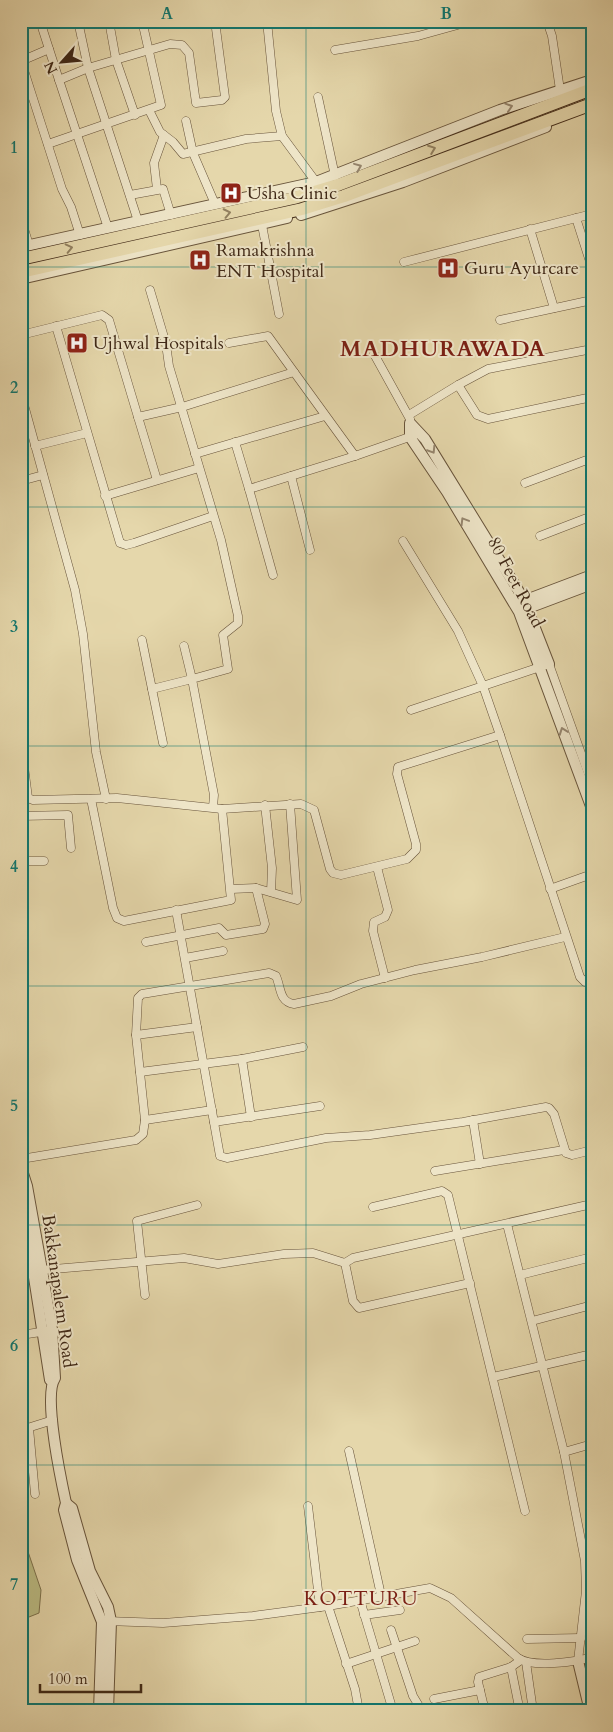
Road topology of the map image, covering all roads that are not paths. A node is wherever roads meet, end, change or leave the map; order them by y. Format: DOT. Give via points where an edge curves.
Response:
graph roads {
  1 [pos="40,21"];
  2 [pos="78,21"];
  3 [pos="108,21"];
  4 [pos="215,21"];
  5 [pos="267,21"];
  6 [pos="472,21"];
  7 [pos="547,21"];
  8 [pos="142,25"];
  9 [pos="49,49"];
  10 [pos="336,50"];
  11 [pos="147,51"];
  12 [pos="116,60"];
  13 [pos="88,68"];
  14 [pos="59,80"];
  15 [pos="592,80"];
  16 [pos="592,89"];
  17 [pos="560,90"];
  18 [pos="318,97"];
  19 [pos="592,104"];
  20 [pos="592,110"];
  21 [pos="150,112"];
  22 [pos="135,114"];
  23 [pos="186,121"];
  24 [pos="106,124"];
  25 [pos="77,134"];
  26 [pos="164,135"];
  27 [pos="282,136"];
  28 [pos="48,144"];
  29 [pos="193,153"];
  30 [pos="335,176"];
  31 [pos="316,182"];
  32 [pos="157,189"];
  33 [pos="130,195"];
  34 [pos="215,204"];
  35 [pos="592,214"];
  36 [pos="171,215"];
  37 [pos="576,218"];
  38 [pos="21,219"];
  39 [pos="138,221"];
  40 [pos="262,225"];
  41 [pos="108,228"];
  42 [pos="530,229"];
  43 [pos="80,235"];
  44 [pos="25,246"];
  45 [pos="21,258"];
  46 [pos="404,262"];
  47 [pos="592,268"];
  48 [pos="21,272"];
  49 [pos="21,279"];
  50 [pos="150,290"];
  51 [pos="592,300"];
  52 [pos="554,308"];
  53 [pos="278,314"];
  54 [pos="500,320"];
  55 [pos="56,326"];
  56 [pos="21,336"];
  57 [pos="229,343"];
  58 [pos="592,349"];
  59 [pos="374,354"];
  60 [pos="294,372"];
  61 [pos="458,385"];
  62 [pos="21,394"];
  63 [pos="592,397"];
  64 [pos="182,407"];
  65 [pos="138,416"];
  66 [pos="325,416"];
  67 [pos="410,419"];
  68 [pos="87,433"];
  69 [pos="415,435"];
  70 [pos="235,442"];
  71 [pos="36,446"];
  72 [pos="195,454"];
  73 [pos="355,456"];
  74 [pos="592,458"];
  75 [pos="199,468"];
  76 [pos="43,475"];
  77 [pos="291,476"];
  78 [pos="157,480"];
  79 [pos="21,481"];
  80 [pos="525,483"];
  81 [pos="249,489"];
  82 [pos="106,496"];
  83 [pos="213,516"];
  84 [pos="592,516"];
  85 [pos="540,536"];
  86 [pos="403,541"];
  87 [pos="310,550"];
  88 [pos="273,575"];
  89 [pos="592,575"];
  90 [pos="592,584"];
  91 [pos="521,606"];
  92 [pos="142,640"];
  93 [pos="184,646"];
  94 [pos="545,666"];
  95 [pos="192,679"];
  96 [pos="483,686"];
  97 [pos="152,689"];
  98 [pos="411,710"];
  99 [pos="500,735"];
  100 [pos="21,742"];
  101 [pos="163,743"];
  102 [pos="592,784"];
  103 [pos="91,799"];
  104 [pos="106,799"];
  105 [pos="290,804"];
  106 [pos="265,806"];
  107 [pos="213,807"];
  108 [pos="222,809"];
  109 [pos="592,809"];
  110 [pos="21,816"];
  111 [pos="71,848"];
  112 [pos="21,861"];
  113 [pos="44,861"];
  114 [pos="376,868"];
  115 [pos="592,874"];
  116 [pos="256,888"];
  117 [pos="231,889"];
  118 [pos="550,889"];
  119 [pos="271,892"];
  120 [pos="176,910"];
  121 [pos="181,936"];
  122 [pos="565,936"];
  123 [pos="146,942"];
  124 [pos="222,952"];
  125 [pos="185,958"];
  126 [pos="385,978"];
  127 [pos="592,980"];
  128 [pos="190,985"];
  129 [pos="198,1027"];
  130 [pos="136,1035"];
  131 [pos="303,1047"];
  132 [pos="242,1059"];
  133 [pos="204,1065"];
  134 [pos="140,1072"];
  135 [pos="320,1106"];
  136 [pos="212,1110"];
  137 [pos="251,1118"];
  138 [pos="145,1120"];
  139 [pos="473,1120"];
  140 [pos="214,1122"];
  141 [pos="564,1150"];
  142 [pos="592,1150"];
  143 [pos="21,1159"];
  144 [pos="480,1164"];
  145 [pos="21,1167"];
  146 [pos="435,1171"];
  147 [pos="21,1194"];
  148 [pos="592,1204"];
  149 [pos="197,1205"];
  150 [pos="373,1207"];
  151 [pos="507,1224"];
  152 [pos="458,1236"];
  153 [pos="592,1257"];
  154 [pos="141,1260"];
  155 [pos="345,1263"];
  156 [pos="42,1270"];
  157 [pos="520,1275"];
  158 [pos="470,1283"];
  159 [pos="145,1295"];
  160 [pos="592,1305"];
  161 [pos="532,1320"];
  162 [pos="48,1330"];
  163 [pos="21,1335"];
  164 [pos="592,1355"];
  165 [pos="543,1365"];
  166 [pos="493,1377"];
  167 [pos="53,1420"];
  168 [pos="25,1429"];
  169 [pos="592,1444"];
  170 [pos="350,1451"];
  171 [pos="564,1452"];
  172 [pos="35,1494"];
  173 [pos="308,1506"];
  174 [pos="526,1510"];
  175 [pos="382,1595"];
  176 [pos="360,1600"];
  177 [pos="324,1607"];
  178 [pos="400,1610"];
  179 [pos="364,1615"];
  180 [pos="107,1621"];
  181 [pos="392,1630"];
  182 [pos="528,1638"];
  183 [pos="581,1638"];
  184 [pos="415,1641"];
  185 [pos="397,1646"];
  186 [pos="375,1653"];
  187 [pos="592,1656"];
  188 [pos="524,1661"];
  189 [pos="578,1661"];
  190 [pos="346,1664"];
  191 [pos="511,1667"];
  192 [pos="480,1690"];
  193 [pos="434,1699"];
  194 [pos="518,1702"];
  195 [pos="99,1711"];
  196 [pos="108,1711"];
  197 [pos="358,1711"];
  198 [pos="393,1711"];
  199 [pos="422,1711"];
  200 [pos="485,1711"];
  201 [pos="533,1711"];
  202 [pos="590,1711"];
  1 -- 9 [label="street"];
  2 -- 13 [label="street"];
  3 -- 12 [label="street"];
  4 -- 11 [label="street" via="222,100 196,103 189,53 182,45 170,44"];
  5 -- 27 [label="street" via="276,111"];
  6 -- 10 [label="street" via="418,36"];
  7 -- 17 [label="street"];
  8 -- 11 [label="street"];
  9 -- 14 [label="street"];
  9 -- 28 [label="street" via="21,61"];
  11 -- 12 [label="street"];
  11 -- 21 [label="street" via="162,103"];
  12 -- 13 [label="street"];
  12 -- 22 [label="street"];
  13 -- 14 [label="street"];
  13 -- 24 [label="street"];
  14 -- 25 [label="street"];
  15 -- 17 [label="street"];
  45 -- 16 [label="main road, one-way" via="338,185"];
  30 -- 17 [label="street, one-way" via="500,110"];
  18 -- 30 [label="street"];
  19 -- 48 [label="main road" via="302,209"];
  20 -- 40 [label="street" via="403,182 320,210"];
  21 -- 22 [label="street"];
  21 -- 26 [label="street"];
  22 -- 24 [label="street"];
  23 -- 29 [label="street"];
  24 -- 25 [label="street"];
  24 -- 33 [label="street"];
  25 -- 28 [label="street"];
  25 -- 41 [label="street"];
  26 -- 29 [label="street" via="181,154"];
  26 -- 32 [label="street" via="154,164"];
  27 -- 29 [label="street" via="246,138"];
  27 -- 31 [label="street"];
  28 -- 43 [label="street"];
  29 -- 34 [label="street"];
  30 -- 31 [label="street"];
  31 -- 34 [label="street"];
  32 -- 33 [label="street"];
  32 -- 36 [label="street" via="165,192"];
  33 -- 39 [label="street"];
  34 -- 36 [label="street"];
  35 -- 37 [label="street"];
  36 -- 39 [label="street"];
  37 -- 42 [label="street"];
  37 -- 47 [label="street"];
  38 -- 44 [label="street"];
  39 -- 41 [label="street"];
  40 -- 49 [label="street"];
  40 -- 53 [label="street"];
  41 -- 43 [label="street"];
  42 -- 46 [label="street"];
  42 -- 52 [label="street"];
  43 -- 44 [label="street"];
  50 -- 64 [label="street"];
  51 -- 52 [label="street"];
  52 -- 54 [label="street"];
  55 -- 56 [label="street"];
  55 -- 65 [label="street" via="106,316"];
  55 -- 68 [label="street"];
  57 -- 60 [label="street" via="268,336"];
  58 -- 61 [label="street" via="488,369"];
  59 -- 67 [label="street"];
  60 -- 64 [label="street"];
  60 -- 66 [label="street"];
  61 -- 63 [label="street" via="477,415 488,419"];
  61 -- 67 [label="street"];
  62 -- 71 [label="street"];
  64 -- 65 [label="street"];
  64 -- 72 [label="street"];
  65 -- 78 [label="street"];
  66 -- 70 [label="street"];
  66 -- 73 [label="street"];
  67 -- 69 [label="street"];
  68 -- 71 [label="street"];
  68 -- 82 [label="street"];
  69 -- 73 [label="street"];
  69 -- 91 [label="street, 80 Feet Road" via="447,492"];
  70 -- 72 [label="street"];
  70 -- 81 [label="street"];
  71 -- 76 [label="street"];
  72 -- 75 [label="street"];
  73 -- 77 [label="street"];
  74 -- 80 [label="street"];
  75 -- 78 [label="street"];
  75 -- 83 [label="street"];
  76 -- 79 [label="street"];
  76 -- 104 [label="street" via="75,590 96,752"];
  77 -- 81 [label="street"];
  77 -- 87 [label="street"];
  78 -- 82 [label="street"];
  81 -- 88 [label="street"];
  82 -- 83 [label="street" via="120,543 126,545"];
  83 -- 95 [label="street" via="238,623 223,636 228,669"];
  84 -- 85 [label="street"];
  86 -- 96 [label="street" via="458,631"];
  89 -- 91 [label="street"];
  90 -- 91 [label="street"];
  91 -- 94 [label="street, 80 Feet Road"];
  92 -- 97 [label="street"];
  93 -- 95 [label="street"];
  94 -- 96 [label="street"];
  94 -- 102 [label="street"];
  109 -- 94 [label="street, one-way"];
  95 -- 97 [label="street"];
  95 -- 107 [label="street" via="214,795"];
  96 -- 98 [label="street"];
  96 -- 99 [label="street"];
  97 -- 101 [label="street"];
  99 -- 114 [label="street" via="398,767 416,850 407,859"];
  99 -- 118 [label="street"];
  100 -- 103 [label="street" via="28,798"];
  103 -- 104 [label="street"];
  103 -- 120 [label="street" via="117,918 124,921"];
  104 -- 107 [label="street"];
  105 -- 106 [label="street"];
  105 -- 114 [label="street" via="301,804 314,810 333,873 341,875"];
  105 -- 119 [label="street" via="298,897 292,900"];
  106 -- 108 [label="street"];
  106 -- 119 [label="street" via="272,868"];
  107 -- 108 [label="street"];
  108 -- 117 [label="street"];
  110 -- 111 [label="street" via="68,815"];
  112 -- 113 [label="street"];
  114 -- 126 [label="street" via="388,910 385,917 374,922 373,931"];
  115 -- 118 [label="street"];
  116 -- 117 [label="street"];
  116 -- 119 [label="street"];
  116 -- 121 [label="street" via="265,924 263,929 226,935 219,928"];
  117 -- 120 [label="street" via="231,900"];
  118 -- 122 [label="street"];
  120 -- 121 [label="street"];
  121 -- 123 [label="street"];
  121 -- 125 [label="street"];
  122 -- 126 [label="street"];
  122 -- 127 [label="street" via="580,977 585,982"];
  124 -- 125 [label="street"];
  125 -- 128 [label="street"];
  126 -- 128 [label="street" via="294,1004 286,1001 276,976 269,973"];
  128 -- 129 [label="street"];
  128 -- 130 [label="street" via="142,994 138,998"];
  129 -- 130 [label="street"];
  129 -- 133 [label="street"];
  130 -- 134 [label="street"];
  131 -- 132 [label="street"];
  132 -- 133 [label="street"];
  132 -- 137 [label="street"];
  133 -- 134 [label="street"];
  133 -- 136 [label="street"];
  134 -- 138 [label="street"];
  135 -- 137 [label="street"];
  136 -- 138 [label="street"];
  136 -- 140 [label="street"];
  137 -- 140 [label="street"];
  138 -- 143 [label="street" via="143,1134 136,1140"];
  139 -- 140 [label="street" via="326,1138 227,1158 218,1153"];
  139 -- 141 [label="street" via="550,1108"];
  139 -- 144 [label="street"];
  141 -- 142 [label="street" via="572,1155"];
  141 -- 144 [label="street"];
  144 -- 146 [label="street"];
  145 -- 156 [label="street, Bakkanapalem Road" via="28,1186"];
  147 -- 162 [label="street"];
  148 -- 151 [label="street"];
  149 -- 154 [label="street" via="137,1221"];
  150 -- 152 [label="street" via="445,1191"];
  151 -- 152 [label="street"];
  151 -- 157 [label="street"];
  152 -- 155 [label="street" via="353,1258"];
  152 -- 158 [label="street"];
  153 -- 157 [label="street"];
  154 -- 155 [label="street" via="192,1258 218,1264 313,1253"];
  154 -- 156 [label="street"];
  154 -- 159 [label="street"];
  155 -- 158 [label="street" via="353,1301 359,1308"];
  156 -- 162 [label="street, Bakkanapalem Road"];
  157 -- 161 [label="street"];
  158 -- 166 [label="street"];
  160 -- 161 [label="street"];
  161 -- 165 [label="street"];
  162 -- 163 [label="street"];
  162 -- 167 [label="street, Bakkanapalem Road" via="55,1378 52,1382"];
  164 -- 165 [label="street"];
  165 -- 166 [label="street"];
  165 -- 171 [label="street"];
  166 -- 174 [label="street"];
  167 -- 168 [label="street"];
  167 -- 180 [label="street, Bakkanapalem Road" via="66,1503 64,1510 77,1560"];
  168 -- 172 [label="street"];
  169 -- 171 [label="street"];
  170 -- 175 [label="street"];
  171 -- 183 [label="street" via="587,1577"];
  173 -- 177 [label="street"];
  175 -- 176 [label="street"];
  175 -- 188 [label="street" via="420,1588 441,1592"];
  176 -- 177 [label="street"];
  176 -- 179 [label="street"];
  177 -- 180 [label="street" via="163,1623"];
  177 -- 190 [label="street"];
  178 -- 179 [label="street"];
  179 -- 186 [label="street"];
  180 -- 195 [label="street"];
  180 -- 196 [label="street"];
  181 -- 185 [label="street"];
  182 -- 183 [label="street"];
  183 -- 189 [label="street"];
  184 -- 185 [label="street"];
  185 -- 186 [label="street"];
  185 -- 199 [label="street" via="413,1696"];
  186 -- 190 [label="street"];
  186 -- 198 [label="street"];
  187 -- 189 [label="street"];
  188 -- 189 [label="street"];
  188 -- 191 [label="street"];
  188 -- 201 [label="street"];
  189 -- 202 [label="street"];
  190 -- 197 [label="street" via="357,1696"];
  191 -- 192 [label="street" via="479,1677"];
  191 -- 194 [label="street"];
  192 -- 193 [label="street"];
  192 -- 200 [label="street"];
}
